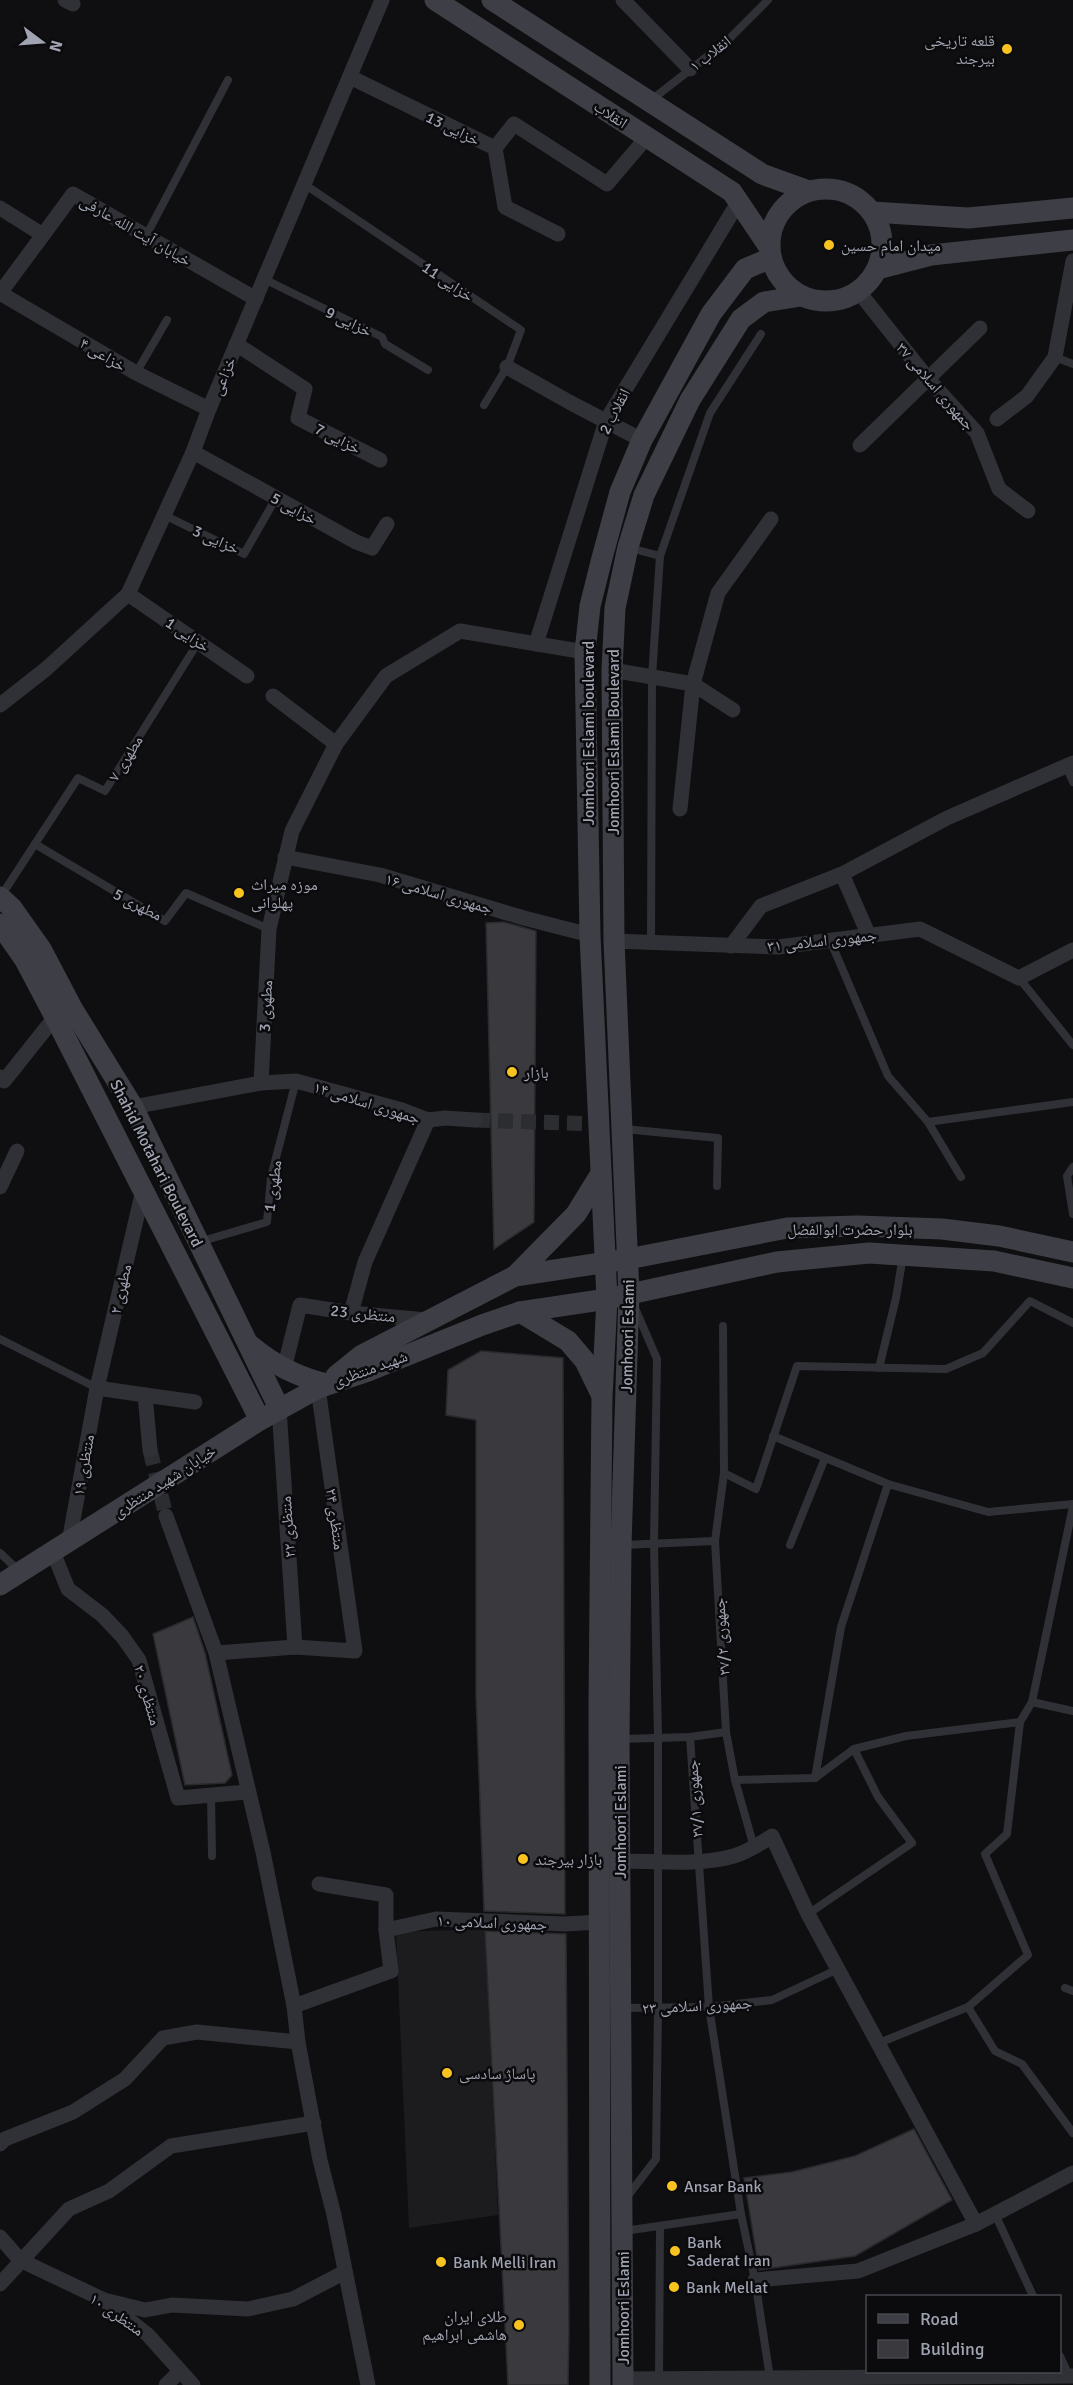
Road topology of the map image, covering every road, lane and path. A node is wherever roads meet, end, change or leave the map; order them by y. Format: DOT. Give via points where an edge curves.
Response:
graph roads {
  1 [pos="382,0"];
  2 [pos="435,0"];
  3 [pos="492,0"];
  4 [pos="623,0"];
  5 [pos="768,0"];
  6 [pos="690,69"];
  7 [pos="350,77"];
  8 [pos="228,80"];
  9 [pos="648,102"];
  10 [pos="646,137"];
  11 [pos="495,148"];
  12 [pos="304,184"];
  13 [pos="809,191"];
  14 [pos="739,201"];
  15 [pos="0,208"];
  16 [pos="1073,208"];
  17 [pos="872,212"];
  18 [pos="558,234"];
  19 [pos="43,235"];
  20 [pos="146,236"];
  21 [pos="1073,240"];
  22 [pos="770,253"];
  23 [pos="1073,262"];
  24 [pos="877,269"];
  25 [pos="264,279"];
  26 [pos="859,292"];
  27 [pos="0,293"];
  28 [pos="801,296"];
  29 [pos="256,298"];
  30 [pos="167,320"];
  31 [pos="980,328"];
  32 [pos="761,334"];
  33 [pos="236,344"];
  34 [pos="1055,357"];
  35 [pos="1073,364"];
  36 [pos="507,367"];
  37 [pos="428,370"];
  38 [pos="136,373"];
  39 [pos="928,380"];
  40 [pos="484,405"];
  41 [pos="209,409"];
  42 [pos="997,419"];
  43 [pos="606,421"];
  44 [pos="642,440"];
  45 [pos="860,445"];
  46 [pos="193,452"];
  47 [pos="380,460"];
  48 [pos="276,498"];
  49 [pos="1028,511"];
  50 [pos="164,515"];
  51 [pos="771,519"];
  52 [pos="387,524"];
  53 [pos="628,547"];
  54 [pos="660,556"];
  55 [pos="128,594"];
  56 [pos="199,641"];
  57 [pos="536,644"];
  58 [pos="585,652"];
  59 [pos="612,670"];
  60 [pos="247,676"];
  61 [pos="652,677"];
  62 [pos="693,684"];
  63 [pos="273,696"];
  64 [pos="0,705"];
  65 [pos="733,710"];
  66 [pos="336,744"];
  67 [pos="1070,764"];
  68 [pos="1073,782"];
  69 [pos="680,809"];
  70 [pos="35,844"];
  71 [pos="285,857"];
  72 [pos="842,874"];
  73 [pos="0,897"];
  74 [pos="0,924"];
  75 [pos="268,929"];
  76 [pos="590,935"];
  77 [pos="868,936"];
  78 [pos="830,940"];
  79 [pos="614,941"];
  80 [pos="651,943"];
  81 [pos="731,946"];
  82 [pos="1073,950"];
  83 [pos="1018,978"];
  84 [pos="55,1017"];
  85 [pos="1073,1045"];
  86 [pos="0,1077"];
  87 [pos="296,1081"];
  88 [pos="261,1083"];
  89 [pos="1073,1102"];
  90 [pos="133,1107"];
  91 [pos="428,1120"];
  92 [pos="475,1120"];
  93 [pos="928,1122"];
  94 [pos="623,1129"];
  95 [pos="17,1151"];
  96 [pos="1073,1167"];
  97 [pos="600,1175"];
  98 [pos="961,1177"];
  99 [pos="717,1186"];
  100 [pos="0,1187"];
  101 [pos="143,1190"];
  102 [pos="1073,1214"];
  103 [pos="198,1242"];
  104 [pos="1073,1252"];
  105 [pos="904,1255"];
  106 [pos="628,1258"];
  107 [pos="606,1262"];
  108 [pos="515,1276"];
  109 [pos="1073,1278"];
  110 [pos="629,1294"];
  111 [pos="607,1299"];
  112 [pos="520,1312"];
  113 [pos="351,1313"];
  114 [pos="427,1320"];
  115 [pos="1073,1323"];
  116 [pos="723,1326"];
  117 [pos="0,1339"];
  118 [pos="246,1342"];
  119 [pos="879,1368"];
  120 [pos="284,1369"];
  121 [pos="322,1386"];
  122 [pos="97,1388"];
  123 [pos="145,1395"];
  124 [pos="602,1397"];
  125 [pos="195,1402"];
  126 [pos="279,1408"];
  127 [pos="260,1420"];
  128 [pos="774,1436"];
  129 [pos="150,1450"];
  130 [pos="825,1458"];
  131 [pos="724,1473"];
  132 [pos="888,1484"];
  133 [pos="1073,1505"];
  134 [pos="166,1516"];
  135 [pos="715,1541"];
  136 [pos="654,1544"];
  137 [pos="621,1545"];
  138 [pos="790,1545"];
  139 [pos="61,1547"];
  140 [pos="0,1553"];
  141 [pos="21,1573"];
  142 [pos="0,1585"];
  143 [pos="295,1647"];
  144 [pos="216,1653"];
  145 [pos="1032,1702"];
  146 [pos="1073,1711"];
  147 [pos="1020,1722"];
  148 [pos="726,1732"];
  149 [pos="658,1737"];
  150 [pos="690,1737"];
  151 [pos="619,1739"];
  152 [pos="854,1749"];
  153 [pos="815,1778"];
  154 [pos="735,1780"];
  155 [pos="247,1792"];
  156 [pos="210,1795"];
  157 [pos="754,1848"];
  158 [pos="212,1856"];
  159 [pos="620,1861"];
  160 [pos="659,1861"];
  161 [pos="698,1861"];
  162 [pos="320,1884"];
  163 [pos="808,1914"];
  164 [pos="600,1922"];
  165 [pos="386,1930"];
  166 [pos="838,1969"];
  167 [pos="294,2006"];
  168 [pos="709,2007"];
  169 [pos="968,2007"];
  170 [pos="621,2008"];
  171 [pos="658,2008"];
  172 [pos="298,2042"];
  173 [pos="879,2043"];
  174 [pos="314,2123"];
  175 [pos="1073,2133"];
  176 [pos="0,2144"];
  177 [pos="1073,2173"];
  178 [pos="622,2203"];
  179 [pos="741,2214"];
  180 [pos="995,2214"];
  181 [pos="976,2224"];
  182 [pos="660,2226"];
  183 [pos="622,2232"];
  184 [pos="0,2237"];
  185 [pos="20,2260"];
  186 [pos="345,2272"];
  187 [pos="755,2280"];
  188 [pos="0,2284"];
  189 [pos="1032,2295"];
  190 [pos="104,2300"];
  191 [pos="1061,2359"];
  192 [pos="180,2371"];
  193 [pos="1071,2376"];
  194 [pos="770,2378"];
  195 [pos="623,2382"];
  196 [pos="659,2382"];
  197 [pos="165,2385"];
  198 [pos="193,2385"];
  199 [pos="368,2385"];
  200 [pos="600,2385"];
  1 -- 7 [label="street, خزاعی"];
  2 -- 10 [label="main road, انقلاب"];
  3 -- 9 [label="main road, انقلاب"];
  4 -- 6 [label="street"];
  5 -- 6 [label="lane, انقلاب ۱" via="727,41"];
  6 -- 9 [label="lane, انقلاب ۱"];
  7 -- 11 [label="street, خزایی 13"];
  7 -- 12 [label="street, خزاعی"];
  8 -- 20 [label="lane"];
  9 -- 13 [label="main road, انقلاب" via="762,174"];
  10 -- 11 [label="street, خزایی 13" via="607,184 514,124"];
  10 -- 14 [label="main road, انقلاب" via="732,192"];
  11 -- 18 [label="street" via="505,207"];
  12 -- 25 [label="street, خزاعی"];
  12 -- 36 [label="lane, خزایی 11" via="521,330"];
  13 -- 17 [label="main road" via="844,191"];
  13 -- 22 [label="main road" via="782,209 774,222"];
  14 -- 22 [label="main road, انقلاب"];
  14 -- 43 [label="street, انقلاب 2"];
  15 -- 19 [label="street"];
  16 -- 17 [label="main road" via="968,218"];
  17 -- 24 [label="main road" via="882,240"];
  19 -- 20 [label="street, خیابان آیت الله عارفی" via="73,194"];
  19 -- 27 [label="street"];
  20 -- 29 [label="street, خیابان آیت الله عارفی"];
  21 -- 24 [label="main road" via="931,255"];
  22 -- 28 [label="main road" via="787,287"];
  22 -- 44 [label="main road, Jomhoori Eslami boulevard" via="745,269 711,314"];
  23 -- 34 [label="street"];
  24 -- 26 [label="main road"];
  25 -- 29 [label="street, خزاعی"];
  25 -- 37 [label="lane, خزایی 9" via="382,337 385,344"];
  26 -- 28 [label="main road" via="831,302"];
  26 -- 39 [label="street, جمهوری اسلامی ۳۷"];
  27 -- 38 [label="street, خزاعی ۴"];
  28 -- 53 [label="main road, Jomhoori Eslami Boulevard" via="764,302 741,319 728,337 690,400 644,495"];
  29 -- 33 [label="street, خزاعی"];
  30 -- 38 [label="lane"];
  31 -- 39 [label="street"];
  32 -- 54 [label="lane" via="710,413"];
  33 -- 41 [label="street, خزاعی"];
  33 -- 47 [label="street, خزایی 7" via="305,389 298,418"];
  34 -- 35 [label="lane"];
  34 -- 42 [label="street" via="1028,396"];
  36 -- 40 [label="lane, خزایی 11"];
  36 -- 43 [label="street"];
  38 -- 41 [label="street, خزاعی ۴"];
  39 -- 45 [label="street"];
  39 -- 49 [label="street, جمهوری اسلامی ۳۷" via="977,433 999,489"];
  41 -- 46 [label="street, خزاعی"];
  43 -- 44 [label="street"];
  43 -- 57 [label="street, انقلاب 2"];
  44 -- 58 [label="main road, Jomhoori Eslami boulevard" via="620,492 608,536 590,606"];
  46 -- 48 [label="street, خزایی 5"];
  46 -- 50 [label="street, خزاعی"];
  48 -- 50 [label="lane, خزایی 3" via="244,554"];
  48 -- 52 [label="street, خزایی 5" via="372,548"];
  50 -- 55 [label="street, خزاعی"];
  51 -- 62 [label="street" via="717,592"];
  53 -- 54 [label="lane"];
  53 -- 59 [label="main road, Jomhoori Eslami Boulevard" via="615,608"];
  54 -- 61 [label="lane"];
  55 -- 56 [label="street, خزایی 1"];
  55 -- 64 [label="street, خزاعی"];
  56 -- 60 [label="street, خزایی 1"];
  56 -- 70 [label="lane, مطهری ۷" via="105,791 78,778"];
  57 -- 58 [label="street, مطهری 3"];
  57 -- 66 [label="street, مطهری 3" via="460,631 386,676"];
  58 -- 76 [label="main road, Jomhoori Eslami boulevard"];
  59 -- 61 [label="street"];
  59 -- 79 [label="main road, Jomhoori Eslami Boulevard"];
  61 -- 62 [label="street"];
  61 -- 80 [label="lane"];
  62 -- 65 [label="street"];
  62 -- 69 [label="street"];
  63 -- 66 [label="street"];
  66 -- 71 [label="street, مطهری 3" via="292,831"];
  67 -- 68 [label="lane"];
  67 -- 72 [label="street" via="947,818"];
  70 -- 73 [label="lane, مطهری ۷"];
  70 -- 75 [label="lane, مطهری 5" via="165,921 186,893"];
  71 -- 75 [label="street, مطهری 3"];
  71 -- 76 [label="street, جمهوری اسلامی ۱۶" via="380,875"];
  72 -- 77 [label="street"];
  72 -- 81 [label="street" via="761,906"];
  73 -- 90 [label="main road, Shahid Motahari Boulevard" via="41,949"];
  74 -- 84 [label="main road, Shahid Motahari Boulevard"];
  75 -- 88 [label="street, مطهری 3"];
  76 -- 97 [label="main road, Jomhoori Eslami boulevard"];
  77 -- 78 [label="street, جمهوری اسلامی ۳۱"];
  77 -- 83 [label="street, جمهوری اسلامی ۳۱" via="920,929"];
  78 -- 81 [label="street, جمهوری اسلامی ۳۱" via="778,947"];
  78 -- 93 [label="lane" via="888,1076"];
  79 -- 80 [label="street, جمهوری اسلامی ۳۱"];
  79 -- 94 [label="main road, Jomhoori Eslami Boulevard"];
  80 -- 81 [label="street, جمهوری اسلامی ۳۱"];
  82 -- 83 [label="street"];
  83 -- 85 [label="lane, جمهوری اسلامی ۳۱"];
  84 -- 86 [label="street" via="4,1081"];
  84 -- 101 [label="main road, Shahid Motahari Boulevard"];
  87 -- 88 [label="street"];
  87 -- 91 [label="street, جمهوری اسلامی ۱۴"];
  87 -- 103 [label="lane, مطهری 1" via="271,1177 267,1222"];
  88 -- 90 [label="street"];
  89 -- 93 [label="lane"];
  90 -- 103 [label="main road, Shahid Motahari Boulevard"];
  91 -- 92 [label="street, جمهوری اسلامی ۱۴"];
  91 -- 113 [label="street" via="365,1262"];
  93 -- 98 [label="lane"];
  94 -- 99 [label="lane" via="718,1138"];
  94 -- 106 [label="main road, Jomhoori Eslami Boulevard"];
  95 -- 100 [label="street"];
  96 -- 102 [label="lane" via="1067,1176"];
  97 -- 107 [label="main road, Jomhoori Eslami boulevard"];
  97 -- 108 [label="main road" via="576,1214"];
  101 -- 122 [label="street, مطهری ۲"];
  101 -- 127 [label="main road, Shahid Motahari Boulevard"];
  103 -- 118 [label="main road, Shahid Motahari Boulevard"];
  104 -- 106 [label="main road, بلوار حضرت ابوالفضل" via="958,1231 858,1226 787,1228"];
  105 -- 109 [label="main road, بلوار حضرت ابوالفضل" via="994,1261"];
  105 -- 110 [label="main road, بلوار حضرت ابوالفضل" via="869,1253 777,1262"];
  105 -- 119 [label="lane"];
  106 -- 107 [label="main road, شهید منتظری"];
  106 -- 110 [label="main road, Jomhoori Eslami"];
  107 -- 108 [label="main road, شهید منتظری"];
  107 -- 111 [label="main road, Jomhoori Eslami"];
  108 -- 114 [label="main road, شهید منتظری"];
  110 -- 111 [label="main road, شهید منتظری"];
  110 -- 136 [label="lane" via="657,1359"];
  110 -- 137 [label="main road, Jomhoori Eslami"];
  111 -- 112 [label="main road, شهید منتظری"];
  111 -- 124 [label="main road, Jomhoori Eslami"];
  112 -- 121 [label="main road, شهید منتظری"];
  112 -- 124 [label="main road" via="568,1341 585,1361"];
  113 -- 114 [label="street, منتظری 23"];
  113 -- 120 [label="street, منتظری 23" via="300,1305"];
  114 -- 121 [label="main road, شهید منتظری" via="362,1355"];
  115 -- 119 [label="lane" via="1030,1301 983,1353 946,1369"];
  116 -- 131 [label="lane, جمهوری ۲۷/۲"];
  117 -- 122 [label="lane"];
  118 -- 120 [label="main road"];
  118 -- 126 [label="main road, Shahid Motahari Boulevard"];
  119 -- 128 [label="lane" via="796,1366"];
  120 -- 121 [label="main road"];
  121 -- 126 [label="main road, خیابان شهید منتظری"];
  121 -- 143 [label="street, منتظری ۲۴" via="355,1651"];
  122 -- 123 [label="street"];
  122 -- 139 [label="street, منتظری ۱۹"];
  123 -- 125 [label="street"];
  123 -- 129 [label="street"];
  124 -- 164 [label="main road, Jomhoori Eslami"];
  126 -- 127 [label="main road, خیابان شهید منتظری"];
  126 -- 143 [label="street, منتظری ۲۲"];
  127 -- 139 [label="main road, خیابان شهید منتظری"];
  128 -- 130 [label="lane"];
  128 -- 131 [label="lane" via="756,1489"];
  130 -- 132 [label="lane"];
  130 -- 138 [label="lane"];
  131 -- 135 [label="lane, جمهوری ۲۷/۲"];
  132 -- 133 [label="lane" via="988,1512"];
  132 -- 153 [label="lane" via="841,1627"];
  133 -- 145 [label="lane"];
  134 -- 144 [label="street"];
  135 -- 136 [label="lane"];
  135 -- 148 [label="lane, جمهوری ۲۷/۲"];
  136 -- 137 [label="lane"];
  136 -- 149 [label="lane"];
  137 -- 151 [label="main road, Jomhoori Eslami"];
  139 -- 141 [label="main road, خیابان شهید منتظری"];
  139 -- 156 [label="street, منتظری ۲۰" via="68,1589 102,1615 139,1660 178,1798"];
  140 -- 141 [label="lane"];
  141 -- 142 [label="main road, خیابان شهید منتظری"];
  143 -- 144 [label="street"];
  144 -- 155 [label="street"];
  145 -- 146 [label="lane"];
  145 -- 147 [label="lane"];
  147 -- 152 [label="lane" via="906,1736"];
  147 -- 169 [label="lane" via="1007,1834 985,1854 1028,1955"];
  148 -- 150 [label="lane"];
  148 -- 154 [label="lane, جمهوری ۲۷/۲"];
  149 -- 150 [label="lane"];
  149 -- 151 [label="lane"];
  149 -- 160 [label="lane"];
  150 -- 161 [label="lane, جمهوری ۲۷/۱"];
  151 -- 159 [label="main road, Jomhoori Eslami"];
  152 -- 153 [label="lane"];
  152 -- 163 [label="lane" via="878,1797 912,1843"];
  153 -- 154 [label="lane"];
  154 -- 157 [label="lane, جمهوری ۲۷/۲"];
  155 -- 156 [label="street, منتظری ۲۰"];
  155 -- 167 [label="street"];
  156 -- 158 [label="lane"];
  157 -- 161 [label="street" via="733,1856"];
  157 -- 163 [label="street" via="772,1836"];
  159 -- 160 [label="street"];
  159 -- 170 [label="main road, Jomhoori Eslami"];
  160 -- 161 [label="street"];
  160 -- 171 [label="lane"];
  161 -- 168 [label="lane, جمهوری ۲۷/۱"];
  162 -- 165 [label="street" via="386,1895"];
  163 -- 166 [label="street"];
  164 -- 165 [label="street, جمهوری اسلامی ۱۰" via="542,1924 436,1919"];
  164 -- 200 [label="main road, Jomhoori Eslami"];
  165 -- 167 [label="street" via="391,1971"];
  166 -- 168 [label="lane, جمهوری اسلامی ۲۳" via="772,2000"];
  166 -- 173 [label="street"];
  167 -- 172 [label="street"];
  168 -- 171 [label="lane, جمهوری اسلامی ۲۳"];
  168 -- 179 [label="lane, جمهوری ۲۷/۱"];
  169 -- 173 [label="lane"];
  169 -- 175 [label="lane" via="995,2051 1022,2064"];
  170 -- 171 [label="lane, جمهوری اسلامی ۲۳"];
  170 -- 178 [label="main road, Jomhoori Eslami"];
  171 -- 178 [label="lane" via="656,2159"];
  172 -- 174 [label="street"];
  172 -- 176 [label="street" via="196,2032 162,2038 125,2079 73,2112"];
  173 -- 181 [label="street"];
  174 -- 185 [label="street" via="171,2146 109,2191 69,2209"];
  174 -- 186 [label="street"];
  177 -- 180 [label="street"];
  178 -- 183 [label="main road, Jomhoori Eslami"];
  179 -- 182 [label="lane"];
  179 -- 187 [label="lane, جمهوری ۲۷/۱"];
  180 -- 181 [label="street"];
  180 -- 189 [label="lane"];
  181 -- 187 [label="street" via="858,2271"];
  182 -- 183 [label="lane"];
  182 -- 196 [label="lane"];
  183 -- 195 [label="main road, Jomhoori Eslami"];
  184 -- 185 [label="street, منتظری ۱۰"];
  185 -- 188 [label="street"];
  185 -- 190 [label="street, منتظری ۱۰"];
  186 -- 190 [label="street" via="293,2299 248,2309 172,2305 145,2310"];
  186 -- 199 [label="street"];
  187 -- 194 [label="lane, جمهوری ۲۷/۱"];
  190 -- 192 [label="street, منتظری ۱۰" via="148,2335"];
  191 -- 193 [label="lane"];
  192 -- 197 [label="street"];
  192 -- 198 [label="street, منتظری ۱۰"];
  193 -- 194 [label="street"];
  194 -- 196 [label="street"];
  195 -- 196 [label="street"];
}
